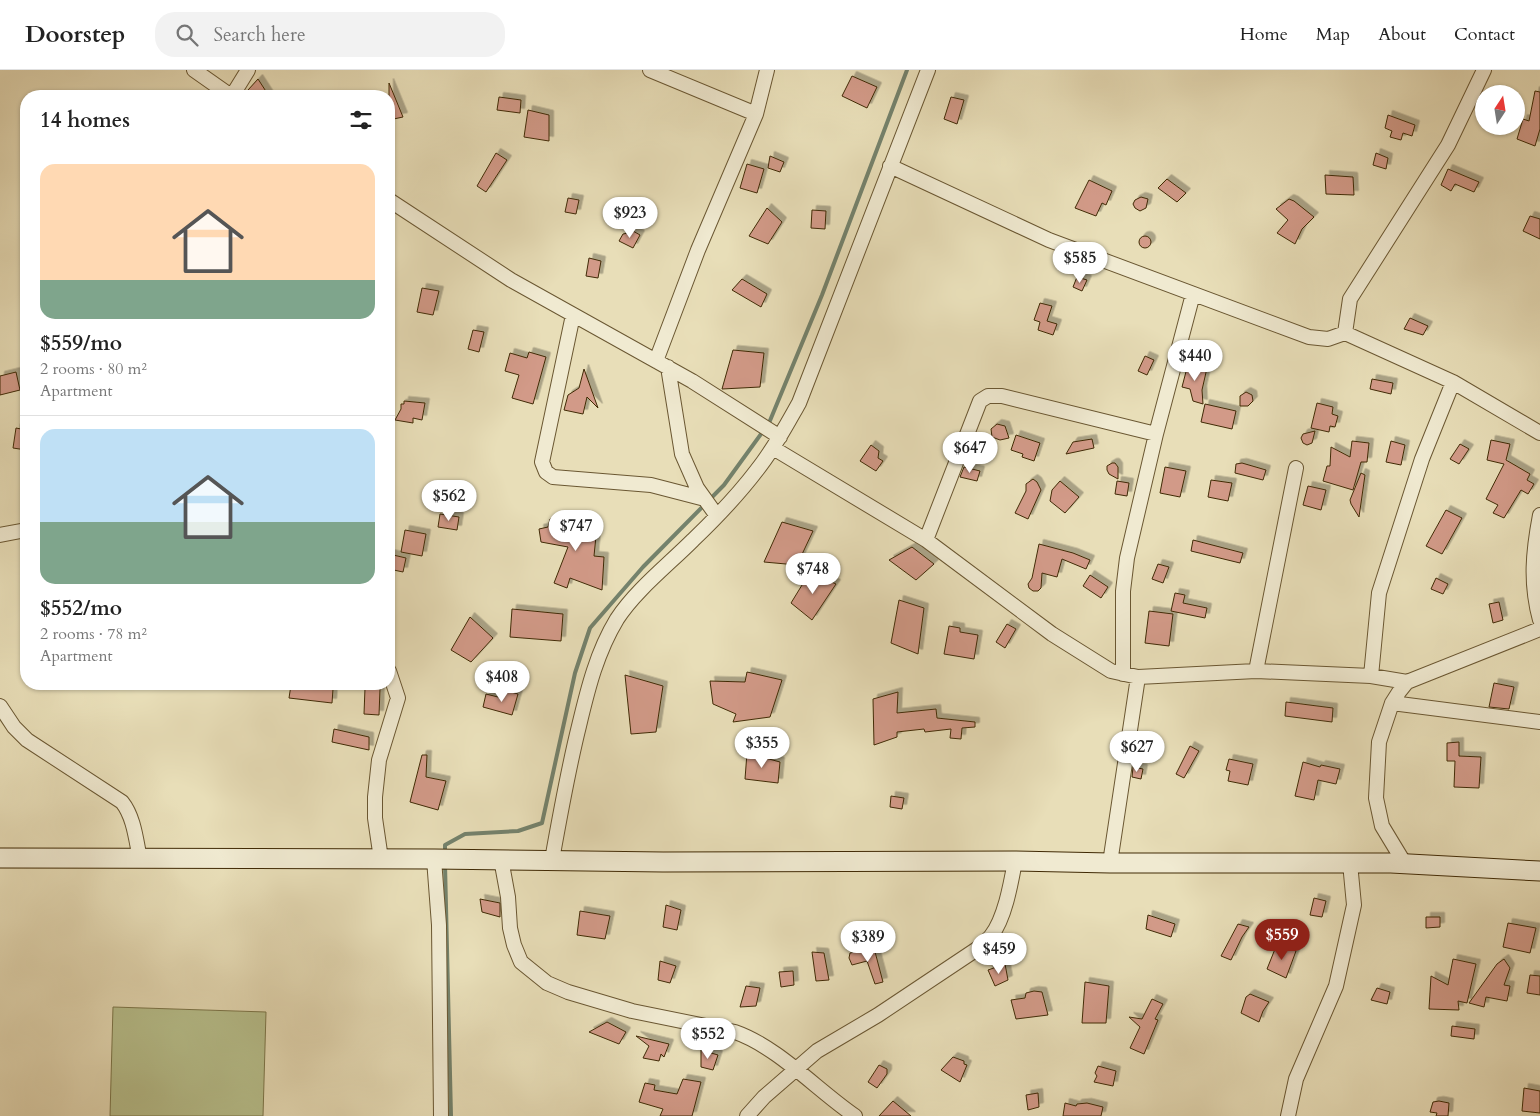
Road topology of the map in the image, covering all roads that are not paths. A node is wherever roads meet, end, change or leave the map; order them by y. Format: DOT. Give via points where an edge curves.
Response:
graph roads {
  1 [pos="194,70"];
  2 [pos="248,70"];
  3 [pos="650,70"];
  4 [pos="768,70"];
  5 [pos="928,70"];
  6 [pos="1484,70"];
  7 [pos="223,90"];
  8 [pos="236,90"];
  9 [pos="756,114"];
  10 [pos="890,166"];
  11 [pos="395,204"];
  12 [pos="1194,294"];
  13 [pos="573,315"];
  14 [pos="1345,333"];
  15 [pos="662,364"];
  16 [pos="1453,382"];
  17 [pos="1540,433"];
  18 [pos="1156,434"];
  19 [pos="776,443"];
  20 [pos="1296,468"];
  21 [pos="705,499"];
  22 [pos="1540,515"];
  23 [pos="717,516"];
  24 [pos="20,531"];
  25 [pos="0,535"];
  26 [pos="926,540"];
  27 [pos="1540,620"];
  28 [pos="1540,629"];
  29 [pos="1256,671"];
  30 [pos="1123,674"];
  31 [pos="1371,676"];
  32 [pos="1138,677"];
  33 [pos="1407,682"];
  34 [pos="395,689"];
  35 [pos="1392,703"];
  36 [pos="0,706"];
  37 [pos="1540,722"];
  38 [pos="0,858"];
  39 [pos="140,859"];
  40 [pos="382,859"];
  41 [pos="434,859"];
  42 [pos="501,859"];
  43 [pos="552,860"];
  44 [pos="1015,861"];
  45 [pos="1110,863"];
  46 [pos="1350,863"];
  47 [pos="1404,864"];
  48 [pos="1540,871"];
  49 [pos="796,1069"];
  50 [pos="441,1116"];
  51 [pos="747,1116"];
  52 [pos="855,1116"];
  53 [pos="1288,1116"];
  1 -- 7 [label="street"];
  2 -- 8 [label="street"];
  3 -- 9 [label="street"];
  4 -- 9 [label="street"];
  5 -- 10 [label="street"];
  6 -- 14 [label="street" via="1448,145 1350,299"];
  9 -- 15 [label="street" via="698,250"];
  10 -- 12 [label="street" via="1049,240"];
  10 -- 19 [label="street" via="799,402"];
  11 -- 13 [label="street" via="511,280"];
  12 -- 14 [label="street" via="1309,337 1328,339"];
  12 -- 18 [label="street"];
  13 -- 15 [label="street"];
  13 -- 21 [label="street" via="542,462 546,472 553,477 651,485"];
  14 -- 16 [label="street"];
  15 -- 19 [label="street" via="692,381"];
  15 -- 21 [label="street" via="682,454"];
  16 -- 17 [label="street"];
  16 -- 31 [label="street" via="1422,459 1379,593"];
  18 -- 26 [label="street" via="1002,396 988,396 980,401"];
  18 -- 30 [label="street" via="1127,558 1123,591"];
  19 -- 23 [label="street"];
  19 -- 26 [label="street"];
  20 -- 29 [label="street"];
  21 -- 23 [label="street"];
  22 -- 27 [label="street" via="1532,578"];
  23 -- 43 [label="street" via="632,600 603,646 590,680 568,769"];
  24 -- 25 [label="street"];
  26 -- 30 [label="street" via="1052,634"];
  28 -- 33 [label="street"];
  29 -- 31 [label="street"];
  29 -- 32 [label="street"];
  30 -- 32 [label="street"];
  31 -- 33 [label="street"];
  32 -- 45 [label="street"];
  33 -- 35 [label="street"];
  34 -- 40 [label="street" via="398,698 379,760 375,797"];
  35 -- 37 [label="street"];
  35 -- 47 [label="street" via="1379,742 1376,798 1382,826"];
  36 -- 39 [label="street" via="27,740 122,802 131,818"];
  38 -- 39 [label="main road"];
  39 -- 40 [label="main road"];
  40 -- 41 [label="main road"];
  41 -- 42 [label="main road"];
  41 -- 50 [label="street" via="439,925"];
  42 -- 43 [label="main road"];
  42 -- 49 [label="street" via="514,945 522,962 546,983 632,1010 747,1036"];
  43 -- 44 [label="main road"];
  44 -- 45 [label="main road"];
  44 -- 49 [label="street" via="998,922 980,947 817,1051"];
  45 -- 46 [label="main road"];
  46 -- 47 [label="main road"];
  46 -- 53 [label="street" via="1354,905 1336,986 1296,1079"];
  47 -- 48 [label="main road"];
  49 -- 51 [label="street"];
  49 -- 52 [label="street"];
}
